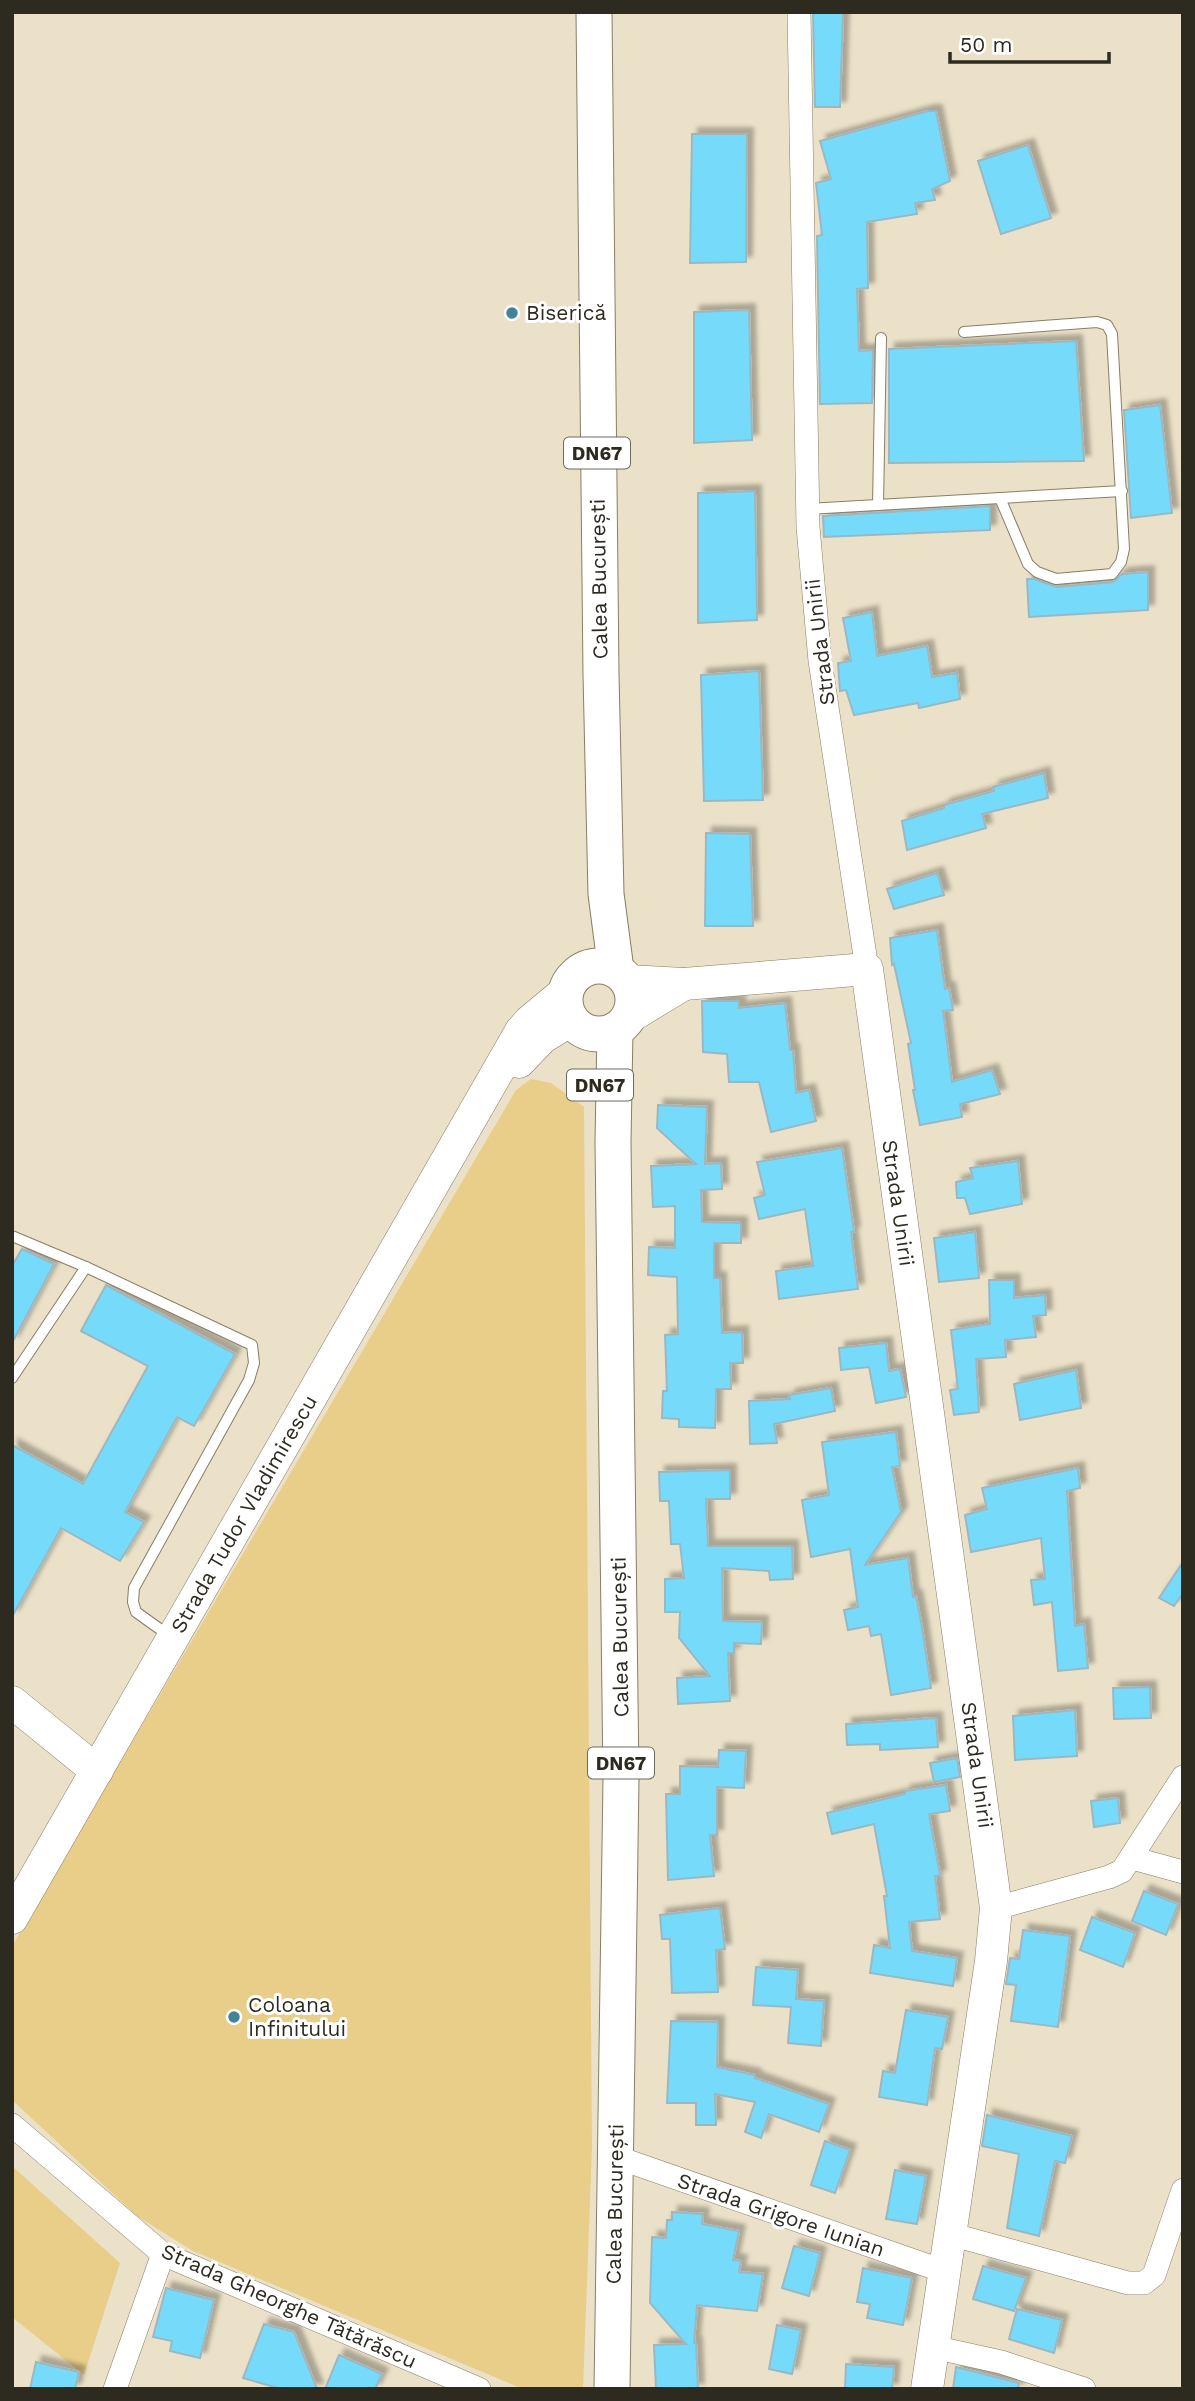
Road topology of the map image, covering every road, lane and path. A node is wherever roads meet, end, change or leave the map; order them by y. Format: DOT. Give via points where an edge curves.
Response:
graph roads {
  1 [pos="594,12"];
  2 [pos="799,12"];
  3 [pos="964,332"];
  4 [pos="881,338"];
  5 [pos="1122,491"];
  6 [pos="1000,498"];
  7 [pos="878,505"];
  8 [pos="807,509"];
  9 [pos="606,894"];
  10 [pos="867,969"];
  11 [pos="622,975"];
  12 [pos="684,984"];
  13 [pos="591,1010"];
  14 [pos="12,1236"];
  15 [pos="86,1267"];
  16 [pos="12,1378"];
  17 [pos="173,1638"];
  18 [pos="12,1702"];
  19 [pos="97,1771"];
  20 [pos="1183,1777"];
  21 [pos="1132,1858"];
  22 [pos="1183,1872"];
  23 [pos="996,1908"];
  24 [pos="12,1918"];
  25 [pos="12,2125"];
  26 [pos="616,2157"];
  27 [pos="1183,2190"];
  28 [pos="950,2234"];
  29 [pos="163,2254"];
  30 [pos="946,2272"];
  31 [pos="933,2347"];
  32 [pos="115,2389"];
  33 [pos="479,2389"];
  34 [pos="612,2389"];
  35 [pos="928,2389"];
  36 [pos="1084,2389"];
  1 -- 9 [label="main road, Calea București / DN67"];
  2 -- 8 [label="street, Strada Unirii"];
  3 -- 5 [label="lane" via="1097,321 1107,326 1112,334"];
  4 -- 7 [label="lane"];
  5 -- 6 [label="lane"];
  5 -- 6 [label="lane" via="1124,549 1112,574 1056,579 1028,564"];
  6 -- 7 [label="lane"];
  7 -- 8 [label="lane"];
  8 -- 10 [label="street, Strada Unirii" via="821,661"];
  9 -- 11 [label="main road, Calea București / DN67"];
  9 -- 13 [label="main road, Calea București / DN67"];
  10 -- 12 [label="main road"];
  10 -- 23 [label="main road, Strada Unirii"];
  11 -- 12 [label="main road"];
  11 -- 13 [label="main road, Calea București / DN67" via="633,999"];
  11 -- 13 [label="main road" via="604,965 592,966"];
  12 -- 13 [label="main road, Strada Tudor Vladimirescu"];
  13 -- 17 [label="main road, Strada Tudor Vladimirescu" via="530,1021 522,1031"];
  13 -- 26 [label="main road, Calea București / DN67" via="614,1138 621,1778"];
  14 -- 15 [label="lane"];
  15 -- 16 [label="lane"];
  15 -- 17 [label="lane" via="252,1345 254,1363 249,1380 134,1588 136,1612"];
  17 -- 19 [label="main road, Strada Tudor Vladimirescu"];
  18 -- 19 [label="main road"];
  19 -- 24 [label="main road, Strada Tudor Vladimirescu"];
  20 -- 21 [label="street"];
  21 -- 22 [label="street"];
  21 -- 23 [label="street" via="1122,1871 1109,1877"];
  23 -- 28 [label="main road, Strada Unirii"];
  25 -- 29 [label="street, Strada Gheorghe Tătărăscu"];
  26 -- 30 [label="street, Strada Grigore Iunian"];
  26 -- 34 [label="main road, Calea București / DN67"];
  27 -- 28 [label="street" via="1154,2275 1143,2283 1128,2283"];
  28 -- 30 [label="main road, Strada Unirii"];
  29 -- 32 [label="street"];
  29 -- 33 [label="street, Strada Gheorghe Tătărăscu"];
  30 -- 31 [label="main road, Strada Unirii"];
  31 -- 35 [label="main road, Strada Unirii"];
  31 -- 36 [label="street" via="1000,2362"];
}
